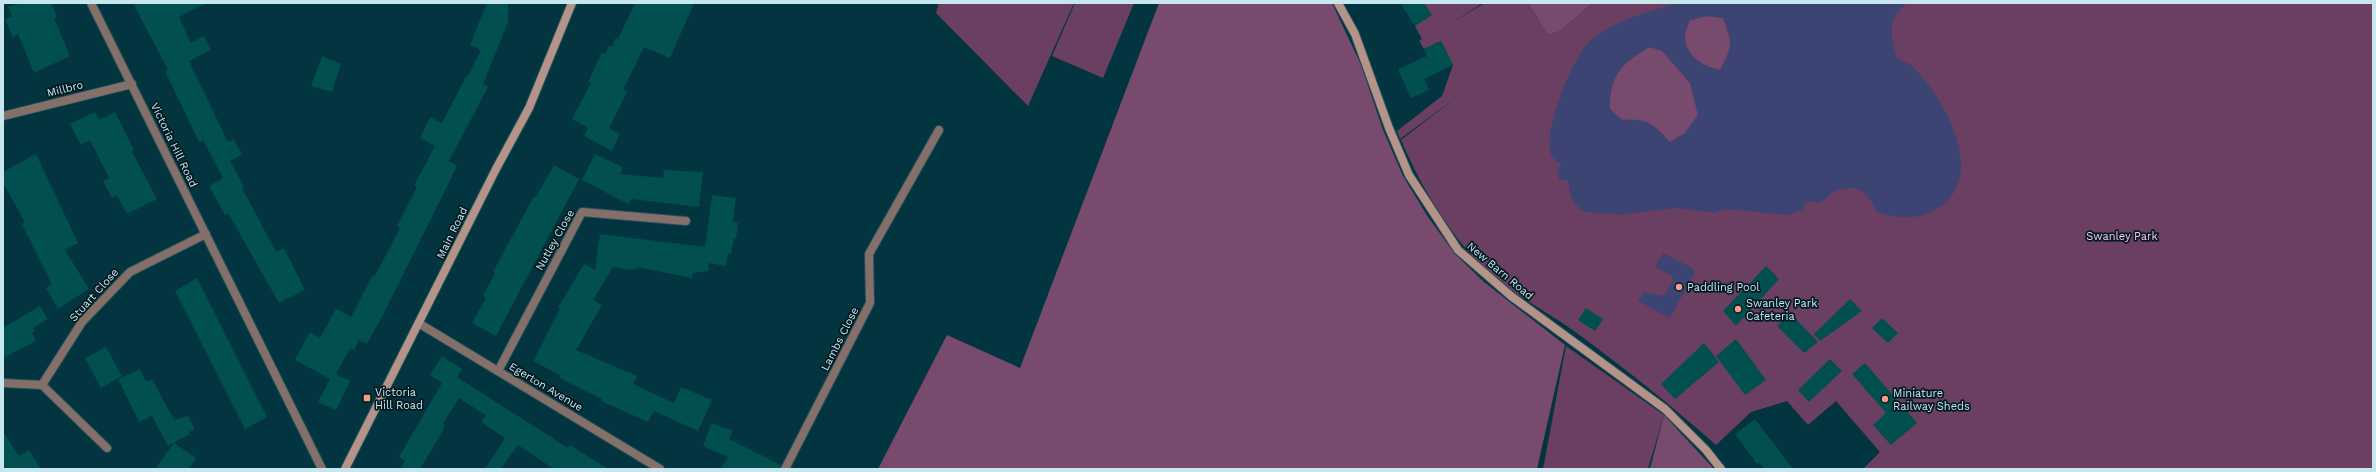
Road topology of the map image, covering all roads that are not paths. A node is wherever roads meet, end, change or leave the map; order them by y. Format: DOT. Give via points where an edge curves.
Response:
graph roads {
  1 [pos="91,3"];
  2 [pos="572,3"];
  3 [pos="1338,3"];
  4 [pos="132,84"];
  5 [pos="3,116"];
  6 [pos="939,130"];
  7 [pos="686,222"];
  8 [pos="206,234"];
  9 [pos="420,324"];
  10 [pos="498,371"];
  11 [pos="3,383"];
  12 [pos="42,385"];
  13 [pos="107,448"];
  14 [pos="656,468"];
  15 [pos="322,469"];
  16 [pos="346,469"];
  17 [pos="785,469"];
  18 [pos="1721,469"];
  1 -- 4 [label="street, Victoria Hill Road"];
  2 -- 9 [label="street, Main Road" via="529,108"];
  3 -- 18 [label="street, New Barn Road" via="1355,34 1409,175 1458,250 1511,296 1665,409"];
  4 -- 5 [label="street, Millbro"];
  4 -- 8 [label="street, Victoria Hill Road"];
  6 -- 17 [label="street, Lambs Close" via="869,254 870,303"];
  7 -- 10 [label="street, Nutley Close" via="582,212"];
  8 -- 12 [label="street, Stuart Close" via="130,272 82,322"];
  8 -- 15 [label="street, Victoria Hill Road"];
  9 -- 10 [label="street, Egerton Avenue"];
  9 -- 16 [label="street, Main Road"];
  10 -- 14 [label="street, Egerton Avenue"];
  11 -- 12 [label="street"];
  12 -- 13 [label="street"];
}
